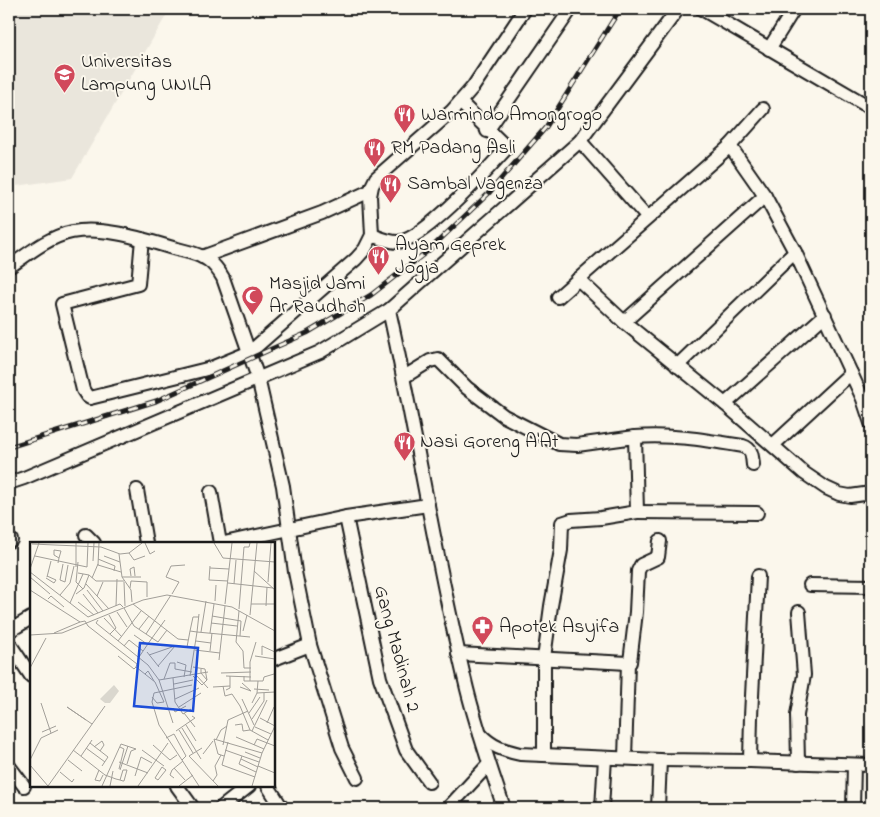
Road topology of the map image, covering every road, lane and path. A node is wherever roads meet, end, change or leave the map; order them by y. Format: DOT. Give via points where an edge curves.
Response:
graph roads {
  1 [pos="525,9"];
  2 [pos="571,9"];
  3 [pos="678,9"];
  4 [pos="702,9"];
  5 [pos="794,9"];
  6 [pos="769,49"];
  7 [pos="460,102"];
  8 [pos="870,104"];
  9 [pos="763,110"];
  10 [pos="487,130"];
  11 [pos="580,141"];
  12 [pos="730,146"];
  13 [pos="370,191"];
  14 [pos="765,196"];
  15 [pos="647,217"];
  16 [pos="372,236"];
  17 [pos="142,239"];
  18 [pos="796,252"];
  19 [pos="202,257"];
  20 [pos="9,267"];
  21 [pos="578,279"];
  22 [pos="558,297"];
  23 [pos="389,310"];
  24 [pos="825,315"];
  25 [pos="624,322"];
  26 [pos="250,352"];
  27 [pos="678,366"];
  28 [pos="851,373"];
  29 [pos="404,377"];
  30 [pos="258,378"];
  31 [pos="725,404"];
  32 [pos="871,423"];
  33 [pos="635,437"];
  34 [pos="773,445"];
  35 [pos="752,464"];
  36 [pos="9,483"];
  37 [pos="138,490"];
  38 [pos="211,492"];
  39 [pos="871,493"];
  40 [pos="428,505"];
  41 [pos="637,512"];
  42 [pos="757,513"];
  43 [pos="346,517"];
  44 [pos="289,529"];
  45 [pos="660,541"];
  46 [pos="146,542"];
  47 [pos="222,542"];
  48 [pos="227,542"];
  49 [pos="758,576"];
  50 [pos="810,585"];
  51 [pos="871,586"];
  52 [pos="800,612"];
  53 [pos="30,619"];
  54 [pos="9,631"];
  55 [pos="9,643"];
  56 [pos="310,645"];
  57 [pos="458,654"];
  58 [pos="544,658"];
  59 [pos="275,659"];
  60 [pos="628,663"];
  61 [pos="30,674"];
  62 [pos="478,732"];
  63 [pos="544,755"];
  64 [pos="605,758"];
  65 [pos="625,758"];
  66 [pos="660,760"];
  67 [pos="750,761"];
  68 [pos="798,763"];
  69 [pos="490,764"];
  70 [pos="854,765"];
  71 [pos="871,765"];
  72 [pos="9,766"];
  73 [pos="357,778"];
  74 [pos="429,782"];
  75 [pos="24,786"];
  76 [pos="178,787"];
  77 [pos="248,787"];
  78 [pos="269,787"];
  79 [pos="193,808"];
  80 [pos="221,808"];
  81 [pos="282,808"];
  82 [pos="448,808"];
  83 [pos="504,808"];
  84 [pos="602,808"];
  85 [pos="658,808"];
  86 [pos="853,808"];
  1 -- 7 [label="street"];
  2 -- 10 [label="street"];
  3 -- 11 [label="street"];
  4 -- 6 [label="street"];
  5 -- 6 [label="street"];
  6 -- 8 [label="street"];
  7 -- 10 [label="street"];
  7 -- 13 [label="street" via="376,178"];
  9 -- 12 [label="street"];
  10 -- 16 [label="street" via="506,147 505,150 464,194 405,240 398,242"];
  11 -- 15 [label="street"];
  11 -- 23 [label="street"];
  12 -- 14 [label="street"];
  12 -- 15 [label="street"];
  13 -- 16 [label="street"];
  13 -- 19 [label="street" via="322,213"];
  14 -- 18 [label="street"];
  14 -- 25 [label="street"];
  15 -- 21 [label="street"];
  16 -- 26 [label="street" via="356,259"];
  17 -- 19 [label="street"];
  17 -- 20 [label="street" via="94,231 70,232 48,240"];
  17 -- 26 [label="street" via="138,284 62,304 87,396 97,397 192,373"];
  18 -- 24 [label="street"];
  18 -- 27 [label="street"];
  19 -- 26 [label="street" via="213,264 223,278"];
  21 -- 22 [label="street"];
  21 -- 25 [label="street"];
  23 -- 29 [label="street"];
  23 -- 30 [label="street" via="320,352"];
  24 -- 28 [label="street"];
  24 -- 31 [label="street"];
  25 -- 27 [label="street"];
  26 -- 30 [label="street"];
  27 -- 31 [label="street"];
  28 -- 32 [label="street"];
  28 -- 34 [label="street"];
  29 -- 33 [label="street" via="438,358 467,388 504,416 559,444 577,445"];
  29 -- 40 [label="street"];
  30 -- 36 [label="street"];
  30 -- 44 [label="street" via="283,486"];
  31 -- 34 [label="street"];
  33 -- 35 [label="street" via="676,436 742,446 751,451"];
  33 -- 41 [label="street"];
  34 -- 39 [label="street" via="826,488 850,496"];
  37 -- 46 [label="street"];
  38 -- 47 [label="street"];
  40 -- 43 [label="street"];
  40 -- 57 [label="street"];
  41 -- 42 [label="street"];
  41 -- 58 [label="street" via="562,523 561,550"];
  43 -- 44 [label="street"];
  43 -- 74 [label="street, Gang Madinah 2" via="380,678 406,750"];
  44 -- 48 [label="street"];
  44 -- 56 [label="street"];
  45 -- 60 [label="street" via="658,557 641,565 638,571"];
  49 -- 67 [label="street"];
  50 -- 51 [label="street"];
  52 -- 68 [label="street" via="804,675 797,716"];
  53 -- 54 [label="street"];
  55 -- 61 [label="street"];
  56 -- 59 [label="street"];
  56 -- 73 [label="street" via="342,748"];
  57 -- 58 [label="street"];
  57 -- 62 [label="street"];
  58 -- 60 [label="street"];
  58 -- 63 [label="street"];
  60 -- 65 [label="street"];
  62 -- 63 [label="street" via="499,749"];
  62 -- 69 [label="street"];
  63 -- 64 [label="street"];
  64 -- 65 [label="street"];
  64 -- 84 [label="street"];
  65 -- 66 [label="street"];
  66 -- 67 [label="street"];
  66 -- 85 [label="street"];
  67 -- 68 [label="street"];
  68 -- 70 [label="street"];
  69 -- 82 [label="street"];
  69 -- 83 [label="street"];
  70 -- 71 [label="street"];
  70 -- 86 [label="street"];
  72 -- 75 [label="street"];
  76 -- 79 [label="street"];
  77 -- 80 [label="street"];
  78 -- 81 [label="street"];
}
